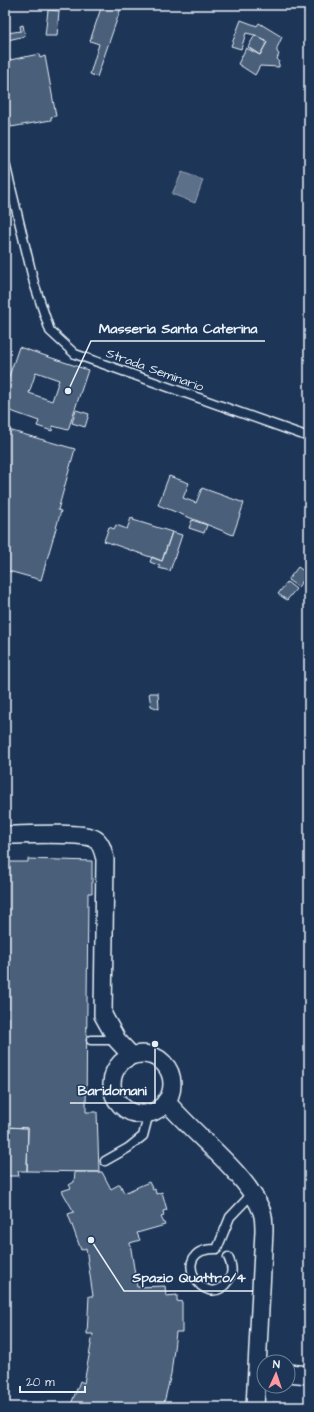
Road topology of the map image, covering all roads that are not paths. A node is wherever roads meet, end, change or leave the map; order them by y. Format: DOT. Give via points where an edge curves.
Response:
graph roads {
  1 [pos="5,163"];
  2 [pos="309,437"];
  3 [pos="5,835"];
  4 [pos="91,1040"];
  5 [pos="117,1040"];
  6 [pos="131,1055"];
  7 [pos="166,1101"];
  8 [pos="149,1113"];
  9 [pos="105,1161"];
  10 [pos="252,1194"];
  11 [pos="228,1257"];
  12 [pos="260,1354"];
  13 [pos="296,1374"];
  14 [pos="309,1375"];
  15 [pos="257,1394"];
  16 [pos="255,1407"];
  1 -- 2 [label="lane, Strada Seminario" via="34,283 50,331 75,354"];
  3 -- 5 [label="street" via="80,836 94,838 101,846 105,859 103,1015"];
  4 -- 5 [label="lane"];
  5 -- 6 [label="street"];
  6 -- 7 [label="street" via="150,1054 166,1065 172,1084"];
  6 -- 8 [label="street" via="116,1067 112,1077 114,1097 129,1111"];
  7 -- 8 [label="street"];
  7 -- 10 [label="street" via="182,1121 238,1175"];
  8 -- 9 [label="lane" via="143,1136"];
  10 -- 11 [label="lane" via="230,1217 217,1249 204,1251 194,1259 193,1277 202,1287 222,1287 227,1283 232,1270"];
  10 -- 12 [label="street" via="262,1213 264,1231"];
  13 -- 14 [label="street"];
  15 -- 16 [label="street"];
}
